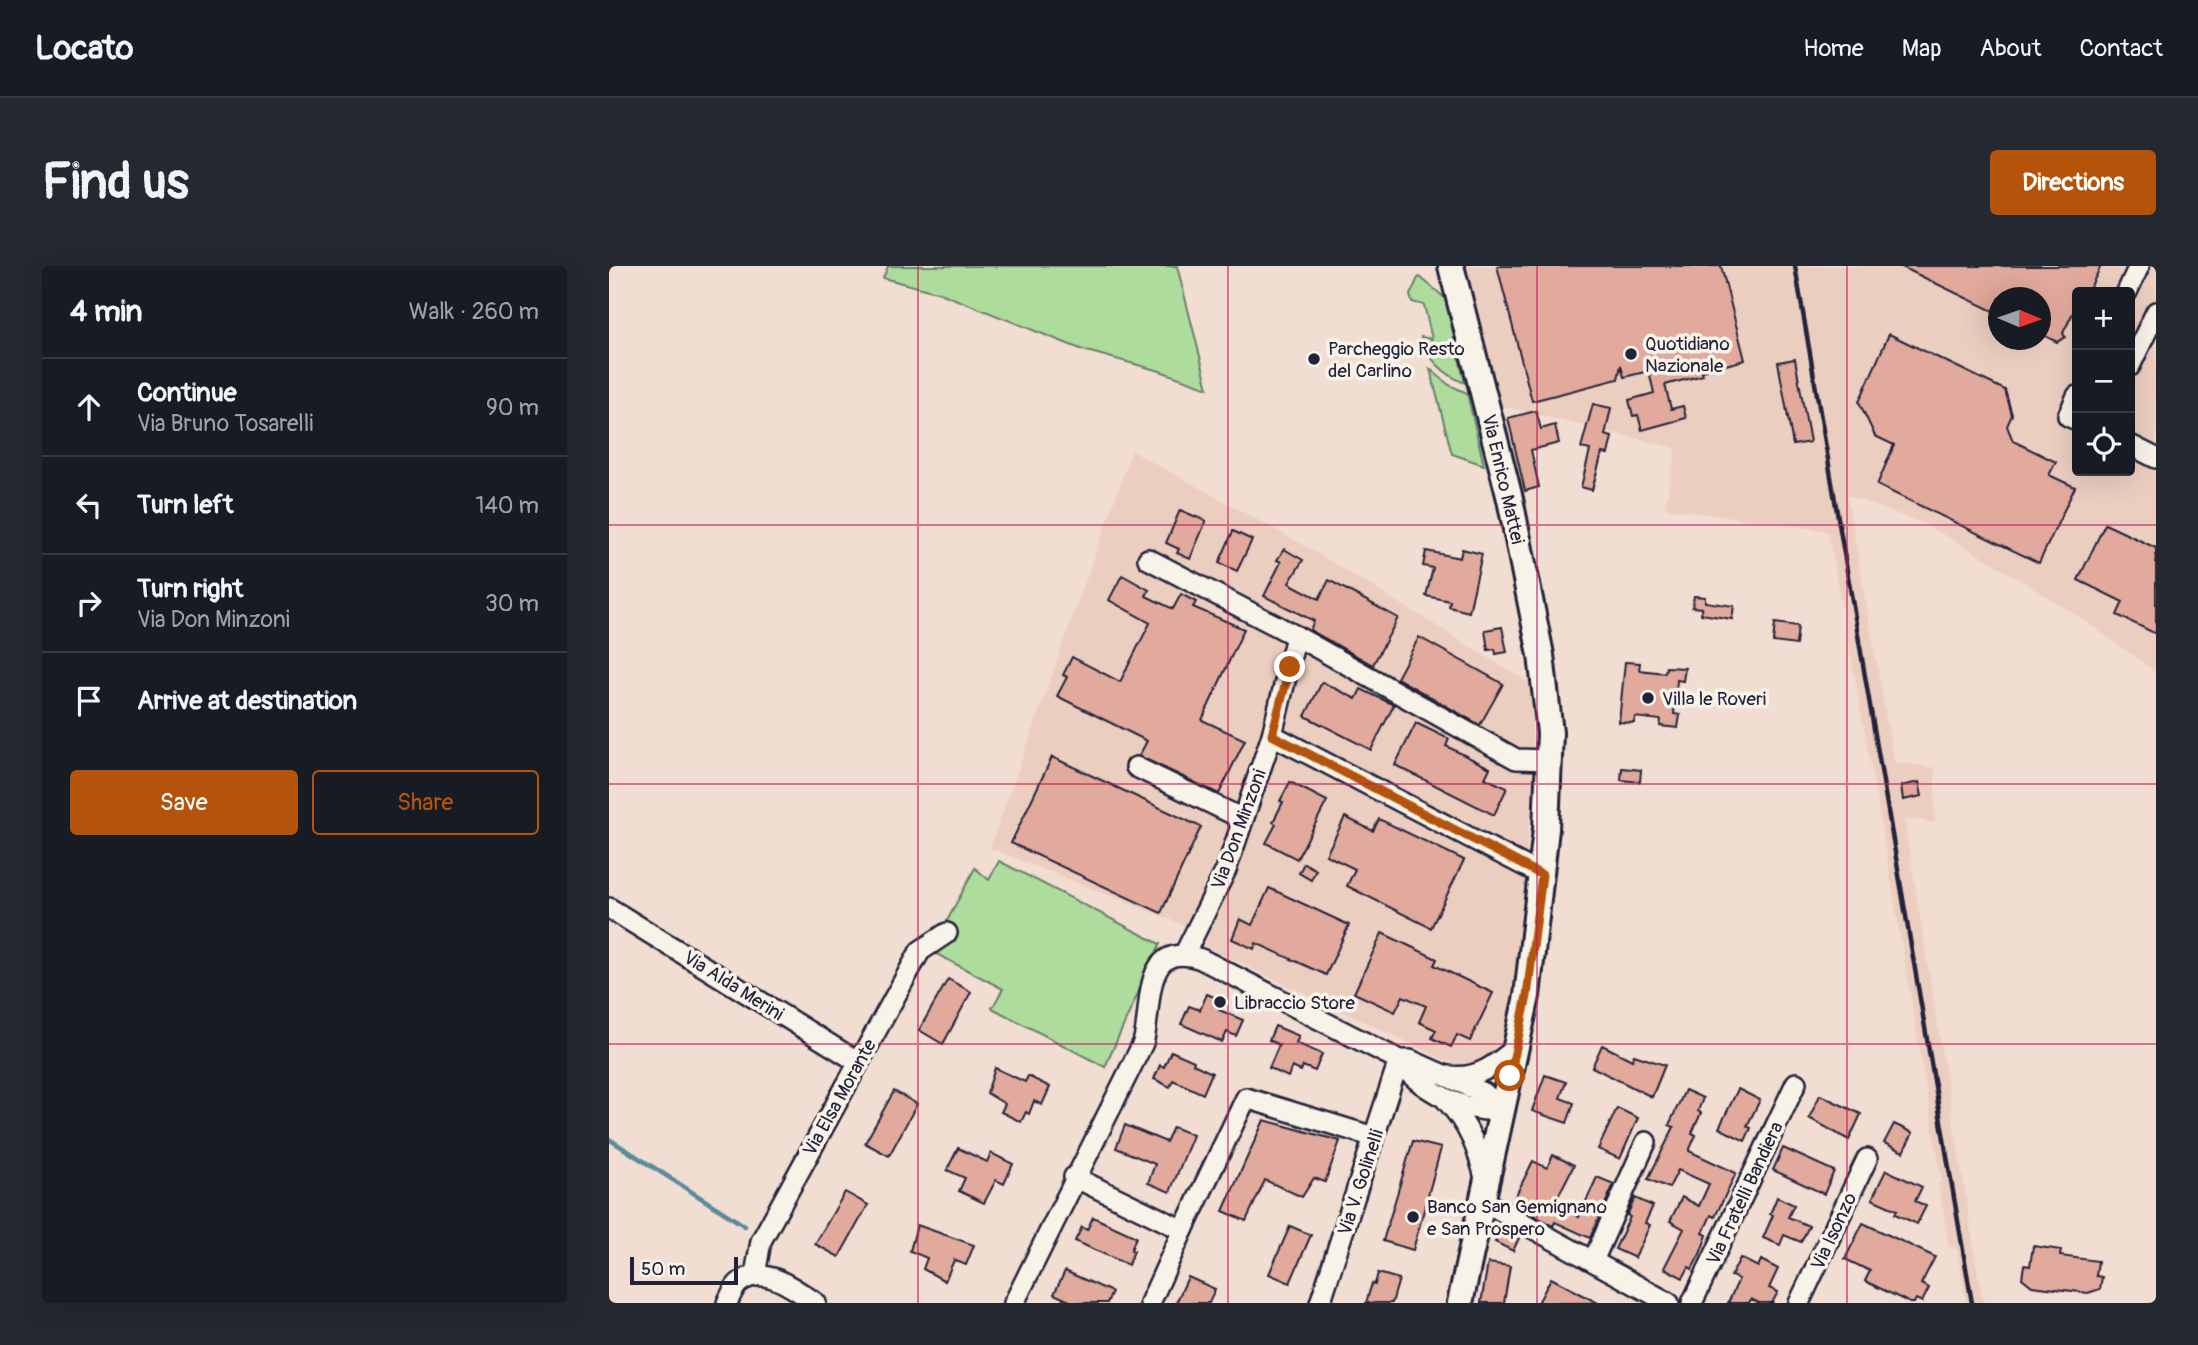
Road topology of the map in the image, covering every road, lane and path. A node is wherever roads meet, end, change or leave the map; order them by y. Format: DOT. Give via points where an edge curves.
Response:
graph roads {
  1 [pos="1451,266"];
  2 [pos="2139,266"];
  3 [pos="2129,287"];
  4 [pos="2156,312"];
  5 [pos="2135,356"];
  6 [pos="2135,448"];
  7 [pos="2156,458"];
  8 [pos="1148,559"];
  9 [pos="1296,636"];
  10 [pos="1272,735"];
  11 [pos="1550,760"];
  12 [pos="1136,767"];
  13 [pos="1243,819"];
  14 [pos="1542,875"];
  15 [pos="609,907"];
  16 [pos="947,933"];
  17 [pos="1184,955"];
  18 [pos="1517,1047"];
  19 [pos="1399,1060"];
  20 [pos="858,1062"];
  21 [pos="1796,1083"];
  22 [pos="1443,1085"];
  23 [pos="1502,1109"];
  24 [pos="1374,1137"];
  25 [pos="1646,1142"];
  26 [pos="1867,1159"];
  27 [pos="1074,1177"];
  28 [pos="1483,1191"];
  29 [pos="1183,1230"];
  30 [pos="1593,1261"];
  31 [pos="755,1275"];
  32 [pos="1017,1302"];
  33 [pos="727,1303"];
  34 [pos="816,1303"];
  35 [pos="1150,1303"];
  36 [pos="1320,1303"];
  37 [pos="1459,1303"];
  38 [pos="1669,1303"];
  39 [pos="1692,1303"];
  40 [pos="1799,1303"];
  1 -- 11 [label="main road, Via Enrico Mattei" via="1510,499 1536,626"];
  2 -- 3 [label="street"];
  4 -- 5 [label="street"];
  6 -- 7 [label="street"];
  8 -- 9 [label="street"];
  9 -- 10 [label="street, Via Don Minzoni"];
  9 -- 11 [label="street" via="1516,759"];
  10 -- 13 [label="street, Via Don Minzoni"];
  10 -- 14 [label="street"];
  11 -- 14 [label="main road, Via Enrico Mattei"];
  12 -- 13 [label="street"];
  13 -- 17 [label="street, Via Don Minzoni" via="1226,870"];
  14 -- 18 [label="main road, Via Enrico Mattei"];
  15 -- 20 [label="street, Via Alda Merini"];
  16 -- 20 [label="street, Via Elsa Morante" via="920,951"];
  17 -- 19 [label="street" via="1201,959"];
  17 -- 27 [label="street" via="1166,961 1149,985 1143,1043"];
  18 -- 22 [label="street" via="1490,1068"];
  18 -- 23 [label="main road, Via Enrico Mattei"];
  19 -- 22 [label="street" via="1410,1060"];
  19 -- 24 [label="street, Via V. Golinelli"];
  20 -- 31 [label="street, Via Elsa Morante" via="761,1241"];
  21 -- 39 [label="street, Via Fratelli Bandiera"];
  22 -- 23 [label="street" via="1484,1093"];
  22 -- 28 [label="street" via="1474,1139"];
  23 -- 28 [label="main road, Via Enrico Mattei"];
  24 -- 29 [label="street" via="1246,1098"];
  24 -- 36 [label="street, Via V. Golinelli"];
  25 -- 30 [label="street"];
  26 -- 40 [label="street, Via Isonzo"];
  27 -- 29 [label="street"];
  27 -- 32 [label="street"];
  28 -- 30 [label="street"];
  28 -- 37 [label="main road, Via Enrico Mattei"];
  29 -- 35 [label="street"];
  30 -- 38 [label="street"];
  31 -- 33 [label="street" via="737,1284"];
  31 -- 34 [label="street" via="777,1279"];
}
